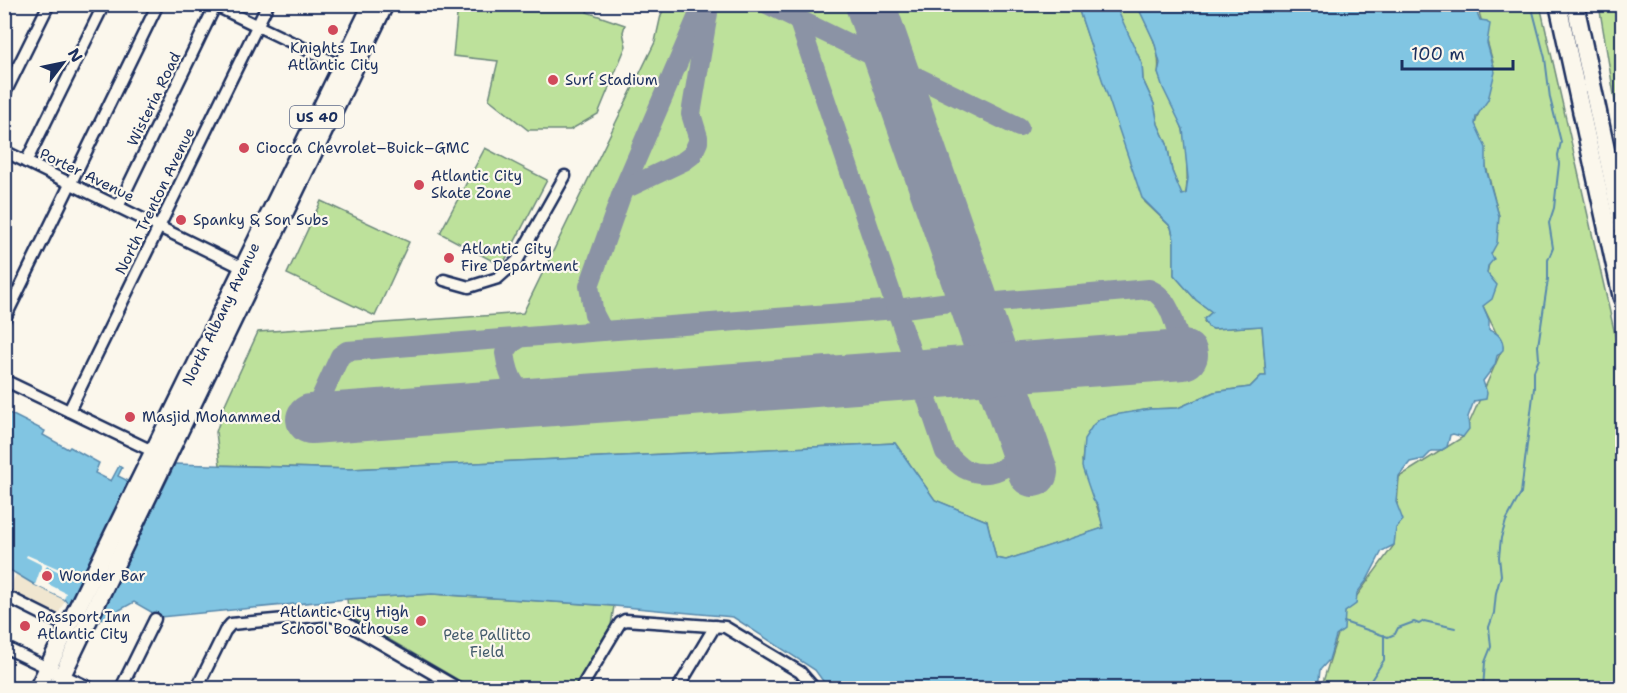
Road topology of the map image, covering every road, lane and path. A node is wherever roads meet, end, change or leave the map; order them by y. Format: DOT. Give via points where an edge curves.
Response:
graph roads {
  1 [pos="49,4"];
  2 [pos="104,4"];
  3 [pos="158,4"];
  4 [pos="268,4"];
  5 [pos="372,4"];
  6 [pos="385,4"];
  7 [pos="1558,4"];
  8 [pos="1575,4"];
  9 [pos="215,5"];
  10 [pos="257,26"];
  11 [pos="347,69"];
  12 [pos="4,95"];
  13 [pos="4,152"];
  14 [pos="26,162"];
  15 [pos="565,176"];
  16 [pos="70,184"];
  17 [pos="118,207"];
  18 [pos="1623,225"];
  19 [pos="159,227"];
  20 [pos="249,271"];
  21 [pos="444,280"];
  22 [pos="1623,298"];
  23 [pos="4,320"];
  24 [pos="4,380"];
  25 [pos="69,411"];
  26 [pos="162,452"];
  27 [pos="4,596"];
  28 [pos="84,613"];
  29 [pos="155,619"];
  30 [pos="715,626"];
  31 [pos="68,627"];
  32 [pos="4,646"];
  33 [pos="56,677"];
  34 [pos="806,678"];
  35 [pos="38,688"];
  36 [pos="90,688"];
  37 [pos="121,688"];
  38 [pos="197,688"];
  39 [pos="458,688"];
  40 [pos="581,688"];
  41 [pos="678,688"];
  42 [pos="799,688"];
  43 [pos="814,688"];
  1 -- 12 [label="street"];
  2 -- 14 [label="street"];
  3 -- 16 [label="street"];
  4 -- 10 [label="street, North Trenton Avenue"];
  5 -- 11 [label="highway, North Albany Avenue / US 40"];
  6 -- 11 [label="highway, North Albany Avenue / US 40"];
  7 -- 22 [label="highway"];
  8 -- 18 [label="highway"];
  9 -- 10 [label="street"];
  9 -- 17 [label="street, Wisteria Road"];
  10 -- 11 [label="street"];
  10 -- 19 [label="street, North Trenton Avenue"];
  11 -- 20 [label="highway, North Albany Avenue / US 40"];
  13 -- 14 [label="street, Porter Avenue"];
  14 -- 16 [label="street, Porter Avenue"];
  15 -- 21 [label="street" via="517,261 498,278 469,287"];
  16 -- 17 [label="street, Porter Avenue"];
  16 -- 23 [label="street"];
  17 -- 19 [label="street, Porter Avenue"];
  19 -- 20 [label="street, Porter Avenue"];
  19 -- 25 [label="street, North Trenton Avenue"];
  20 -- 26 [label="highway, North Albany Avenue / US 40"];
  24 -- 25 [label="street"];
  25 -- 26 [label="street"];
  26 -- 28 [label="highway, North Albany Avenue / US 40"];
  27 -- 31 [label="street"];
  28 -- 31 [label="highway, North Albany Avenue / US 40"];
  28 -- 33 [label="highway, North Albany Avenue / US 40"];
  29 -- 37 [label="street"];
  30 -- 34 [label="street" via="727,628"];
  30 -- 40 [label="street" via="625,620"];
  30 -- 41 [label="street"];
  31 -- 33 [label="highway, North Albany Avenue / US 40"];
  32 -- 33 [label="street"];
  33 -- 35 [label="highway, North Albany Avenue / US 40"];
  33 -- 36 [label="street"];
  34 -- 42 [label="street"];
  34 -- 43 [label="street"];
  38 -- 39 [label="street" via="231,624 324,615 337,618"];
}
